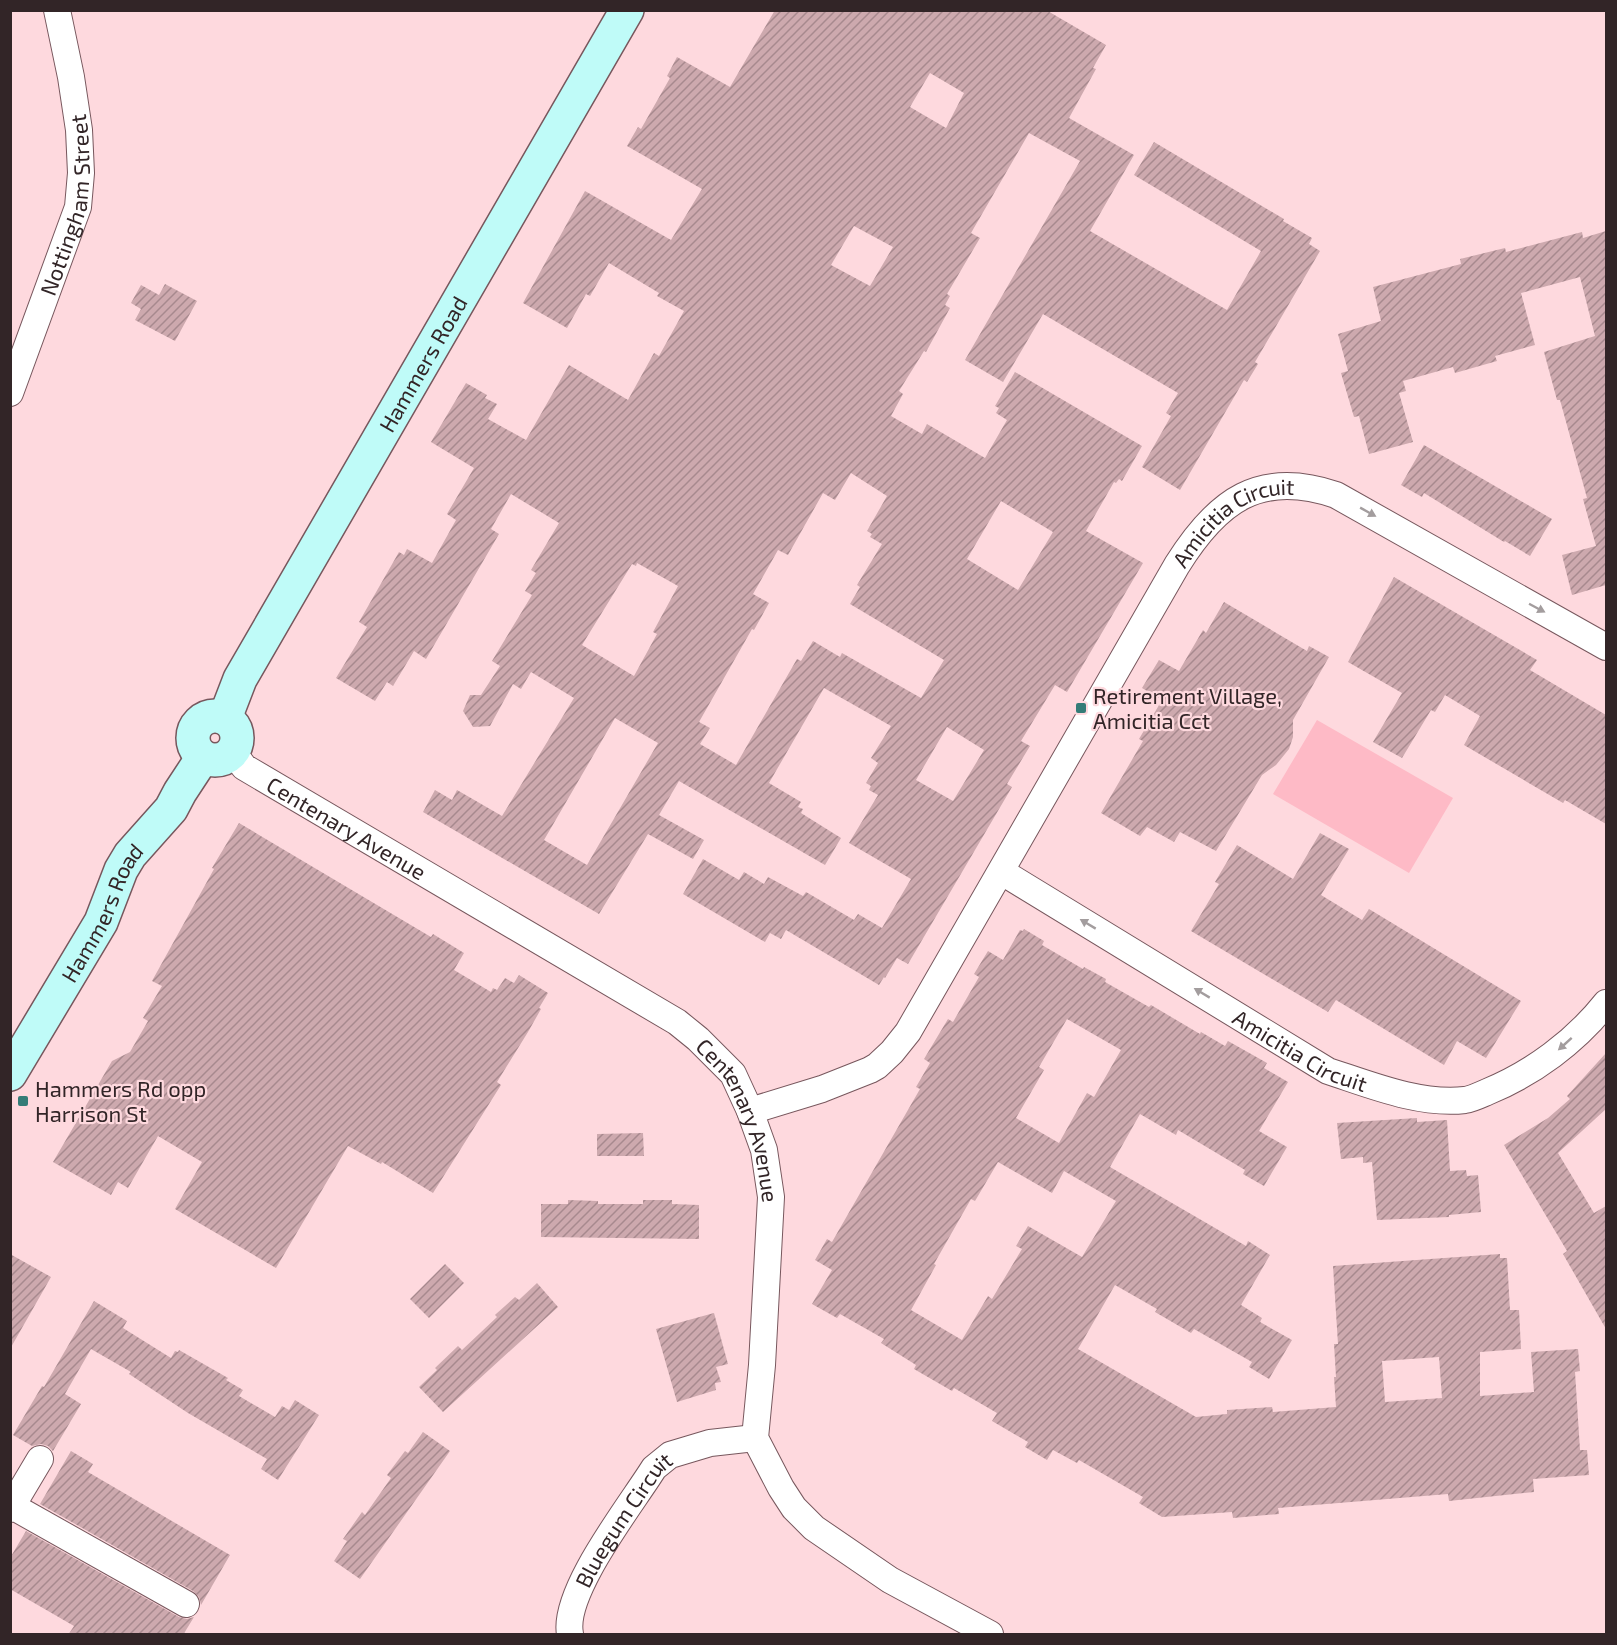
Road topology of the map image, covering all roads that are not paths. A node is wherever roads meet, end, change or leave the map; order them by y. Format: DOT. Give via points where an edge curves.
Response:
graph roads {
  1 [pos="57,10"];
  2 [pos="627,10"];
  3 [pos="10,393"];
  4 [pos="1606,646"];
  5 [pos="218,755"];
  6 [pos="1002,872"];
  7 [pos="1606,1003"];
  8 [pos="10,1074"];
  9 [pos="750,1111"];
  10 [pos="754,1438"];
  11 [pos="40,1459"];
  12 [pos="11,1507"];
  13 [pos="186,1604"];
  14 [pos="565,1632"];
  15 [pos="990,1635"];
  1 -- 3 [label="street, Nottingham Street" via="78,130 78,207"];
  2 -- 5 [label="street, Hammers Road" via="240,679 225,718 236,730 237,738"];
  6 -- 4 [label="street, Amicitia Circuit, one-way" via="1201,530 1241,496 1272,486 1296,485 1336,495"];
  5 -- 8 [label="street, Hammers Road" via="180,792 171,809 130,855 101,922"];
  5 -- 9 [label="street, Centenary Avenue" via="677,1022 733,1074"];
  7 -- 6 [label="street, Amicitia Circuit, one-way" via="1558,1051 1514,1079 1467,1100 1422,1098 1328,1071"];
  6 -- 9 [label="street, Amicitia Circuit" via="908,1032 878,1066 822,1089"];
  9 -- 10 [label="street, Centenary Avenue" via="764,1150 771,1197"];
  10 -- 14 [label="street, Bluegum Circuit" via="710,1443 670,1455 654,1468 580,1585"];
  10 -- 15 [label="street" via="794,1508 814,1528 890,1580"];
  11 -- 12 [label="street"];
  12 -- 13 [label="street"];
}
